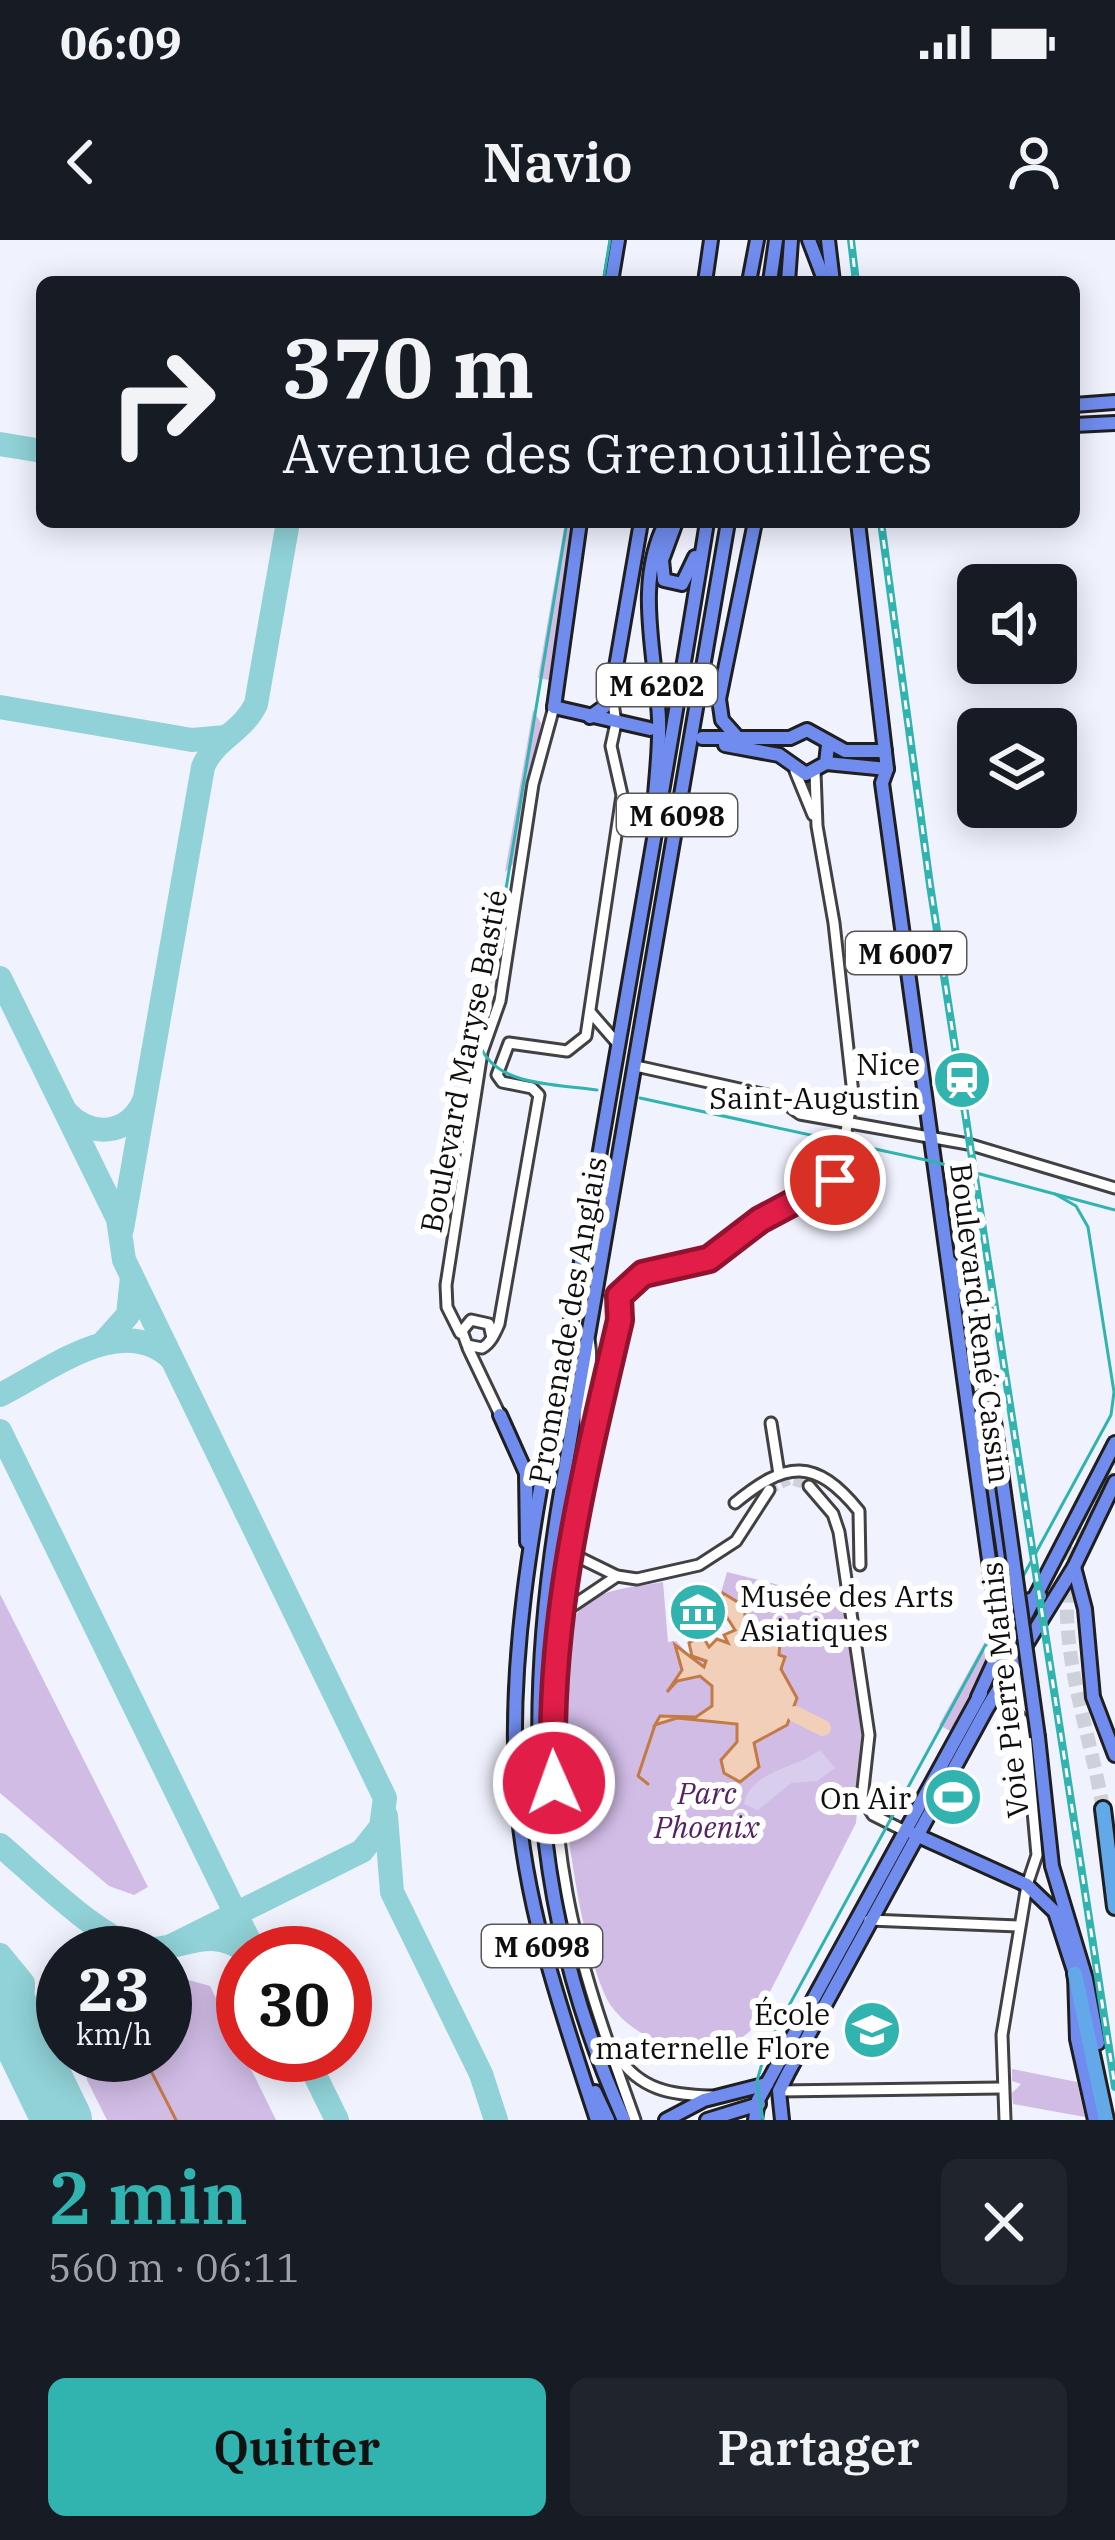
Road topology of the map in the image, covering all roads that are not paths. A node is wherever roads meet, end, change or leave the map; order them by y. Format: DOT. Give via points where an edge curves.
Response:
graph roads {
  1 [pos="619,240"];
  2 [pos="711,240"];
  3 [pos="753,240"];
  4 [pos="777,240"];
  5 [pos="791,240"];
  6 [pos="809,240"];
  7 [pos="828,240"];
  8 [pos="612,276"];
  9 [pos="706,276"];
  10 [pos="749,276"];
  11 [pos="774,276"];
  12 [pos="788,276"];
  13 [pos="826,276"];
  14 [pos="829,276"];
  15 [pos="1115,402"];
  16 [pos="1080,405"];
  17 [pos="1115,423"];
  18 [pos="1080,425"];
  19 [pos="579,528"];
  20 [pos="639,528"];
  21 [pos="664,528"];
  22 [pos="674,528"];
  23 [pos="705,528"];
  24 [pos="706,528"];
  25 [pos="731,528"];
  26 [pos="754,528"];
  27 [pos="859,528"];
  28 [pos="612,690"];
  29 [pos="554,707"];
  30 [pos="595,714"];
  31 [pos="616,725"];
  32 [pos="650,729"];
  33 [pos="738,738"];
  34 [pos="790,738"];
  35 [pos="828,745"];
  36 [pos="885,752"];
  37 [pos="785,758"];
  38 [pos="821,768"];
  39 [pos="887,769"];
  40 [pos="795,771"];
  41 [pos="817,826"];
  42 [pos="652,850"];
  43 [pos="591,1013"];
  44 [pos="618,1044"];
  45 [pos="645,1068"];
  46 [pos="849,1124"];
  47 [pos="625,1127"];
  48 [pos="933,1138"];
  49 [pos="1115,1188"];
  50 [pos="948,1257"];
  51 [pos="589,1338"];
  52 [pos="491,1340"];
  53 [pos="464,1341"];
  54 [pos="481,1369"];
  55 [pos="981,1398"];
  56 [pos="500,1415"];
  57 [pos="771,1423"];
  58 [pos="590,1446"];
  59 [pos="1113,1452"];
  60 [pos="779,1474"];
  61 [pos="1115,1482"];
  62 [pos="809,1486"];
  63 [pos="769,1490"];
  64 [pos="735,1503"];
  65 [pos="568,1552"];
  66 [pos="1060,1558"];
  67 [pos="860,1565"];
  68 [pos="1074,1567"];
  69 [pos="616,1576"];
  70 [pos="1041,1595"];
  71 [pos="559,1615"];
  72 [pos="521,1621"];
  73 [pos="998,1692"];
  74 [pos="978,1697"];
  75 [pos="1115,1755"];
  76 [pos="1103,1809"];
  77 [pos="911,1833"];
  78 [pos="1027,1885"];
  79 [pos="1115,1907"];
  80 [pos="864,1921"];
  81 [pos="1019,1926"];
  82 [pos="1075,1974"];
  83 [pos="1098,2043"];
  84 [pos="611,2045"];
  85 [pos="573,2049"];
  86 [pos="773,2088"];
  87 [pos="1001,2088"];
  88 [pos="716,2096"];
  89 [pos="756,2104"];
  90 [pos="597,2120"];
  91 [pos="608,2120"];
  92 [pos="624,2120"];
  93 [pos="635,2120"];
  94 [pos="666,2120"];
  95 [pos="707,2120"];
  96 [pos="755,2120"];
  97 [pos="782,2120"];
  98 [pos="1005,2120"];
  99 [pos="1094,2120"];
  100 [pos="1108,2120"];
  1 -- 8 [label="main road"];
  2 -- 9 [label="main road"];
  3 -- 10 [label="main road"];
  4 -- 11 [label="main road"];
  5 -- 12 [label="main road"];
  6 -- 13 [label="main road"];
  7 -- 14 [label="main road"];
  15 -- 16 [label="main road"];
  17 -- 18 [label="main road"];
  19 -- 29 [label="main road"];
  20 -- 28 [label="main road"];
  21 -- 42 [label="main road, M 6202" via="649,581 659,725"];
  22 -- 23 [label="main road" via="662,568 664,580 678,586"];
  24 -- 42 [label="main road, M 6098"];
  25 -- 45 [label="main road, Promenade des Anglais / M 6098"];
  26 -- 33 [label="main road, M 6202" via="719,699 722,720"];
  27 -- 36 [label="main road, Boulevard René Cassin / M 6007"];
  28 -- 30 [label="main road"];
  28 -- 31 [label="street"];
  29 -- 30 [label="main road"];
  29 -- 53 [label="street, Boulevard Maryse Bastié" via="533,784 501,994 482,1052 446,1285"];
  30 -- 31 [label="main road"];
  31 -- 32 [label="main road"];
  31 -- 43 [label="street" via="616,860"];
  33 -- 34 [label="main road"];
  33 -- 37 [label="main road" via="702,738"];
  34 -- 35 [label="main road" via="806,730"];
  34 -- 37 [label="main road"];
  35 -- 36 [label="main road"];
  35 -- 38 [label="main road"];
  36 -- 39 [label="main road, Boulevard René Cassin / M 6007"];
  37 -- 40 [label="main road"];
  38 -- 39 [label="main road"];
  38 -- 40 [label="main road"];
  38 -- 41 [label="street"];
  39 -- 48 [label="main road, Boulevard René Cassin / M 6007" via="882,783"];
  40 -- 41 [label="street"];
  41 -- 46 [label="street" via="853,1094"];
  42 -- 44 [label="main road, M 6098"];
  43 -- 44 [label="street"];
  43 -- 52 [label="street" via="584,1040 571,1050 509,1043 497,1078 535,1089 539,1104"];
  44 -- 47 [label="main road" via="628,1066"];
  44 -- 72 [label="main road, M 6098"];
  45 -- 46 [label="street" via="776,1097 796,1113"];
  45 -- 47 [label="main road, Promenade des Anglais / M 6098"];
  46 -- 48 [label="street"];
  46 -- 58 [label="street" via="831,1185 760,1220 709,1259 643,1274 624,1290"];
  47 -- 51 [label="main road, Promenade des Anglais / M 6098"];
  48 -- 49 [label="street"];
  48 -- 50 [label="main road, Boulevard René Cassin / M 6007"];
  50 -- 74 [label="main road, Boulevard René Cassin" via="1000,1647"];
  50 -- 83 [label="main road, Voie Pierre Mathis, bridge" via="964,1287 993,1414 1052,1866"];
  51 -- 58 [label="street"];
  51 -- 92 [label="main road, Promenade des Anglais / M 6098" via="541,1628 538,1797 567,1966"];
  52 -- 53 [label="street" via="477,1348"];
  52 -- 53 [label="street" via="489,1324 476,1318 464,1327"];
  52 -- 54 [label="street"];
  53 -- 54 [label="street, Boulevard Maryse Bastié"];
  54 -- 56 [label="street, Boulevard Maryse Bastié"];
  55 -- 70 [label="main road, Boulevard René Cassin" via="1007,1597 1026,1604"];
  56 -- 72 [label="main road" via="529,1488"];
  57 -- 60 [label="street"];
  58 -- 65 [label="street"];
  59 -- 66 [label="main road, Boulevard René Cassin"];
  60 -- 64 [label="street"];
  60 -- 67 [label="street" via="812,1471 850,1500 861,1521"];
  61 -- 68 [label="main road, Boulevard René Cassin"];
  62 -- 77 [label="street" via="839,1532 869,1735 862,1798 873,1816"];
  63 -- 69 [label="street" via="726,1547 699,1565 662,1576"];
  65 -- 69 [label="street"];
  65 -- 71 [label="street"];
  66 -- 68 [label="main road"];
  66 -- 70 [label="main road, Boulevard René Cassin"];
  68 -- 73 [label="main road, Boulevard René Cassin"];
  68 -- 75 [label="main road" via="1093,1697"];
  69 -- 71 [label="street"];
  70 -- 74 [label="main road, Boulevard René Cassin"];
  71 -- 84 [label="street" via="552,1688 557,1822 574,1927"];
  72 -- 85 [label="main road, M 6098" via="518,1816 538,1930"];
  73 -- 77 [label="main road, Boulevard René Cassin"];
  73 -- 78 [label="street" via="1025,1724 1037,1855"];
  74 -- 77 [label="main road, Boulevard René Cassin"];
  76 -- 79 [label="highway"];
  77 -- 78 [label="main road"];
  77 -- 80 [label="main road, Boulevard René Cassin"];
  78 -- 81 [label="street"];
  78 -- 82 [label="main road" via="1055,1912"];
  80 -- 81 [label="street"];
  80 -- 86 [label="main road, Boulevard René Cassin"];
  81 -- 87 [label="street"];
  82 -- 99 [label="main road" via="1077,2038"];
  82 -- 100 [label="highway"];
  83 -- 100 [label="highway, Voie Pierre Mathis"];
  84 -- 88 [label="street" via="645,2084 679,2096"];
  84 -- 93 [label="street"];
  85 -- 90 [label="main road, M 6098"];
  85 -- 91 [label="main road"];
  86 -- 87 [label="street"];
  86 -- 88 [label="main road"];
  86 -- 89 [label="main road"];
  86 -- 97 [label="main road"];
  87 -- 98 [label="street"];
  88 -- 94 [label="main road"];
  89 -- 95 [label="main road"];
  89 -- 96 [label="main road"];
}
